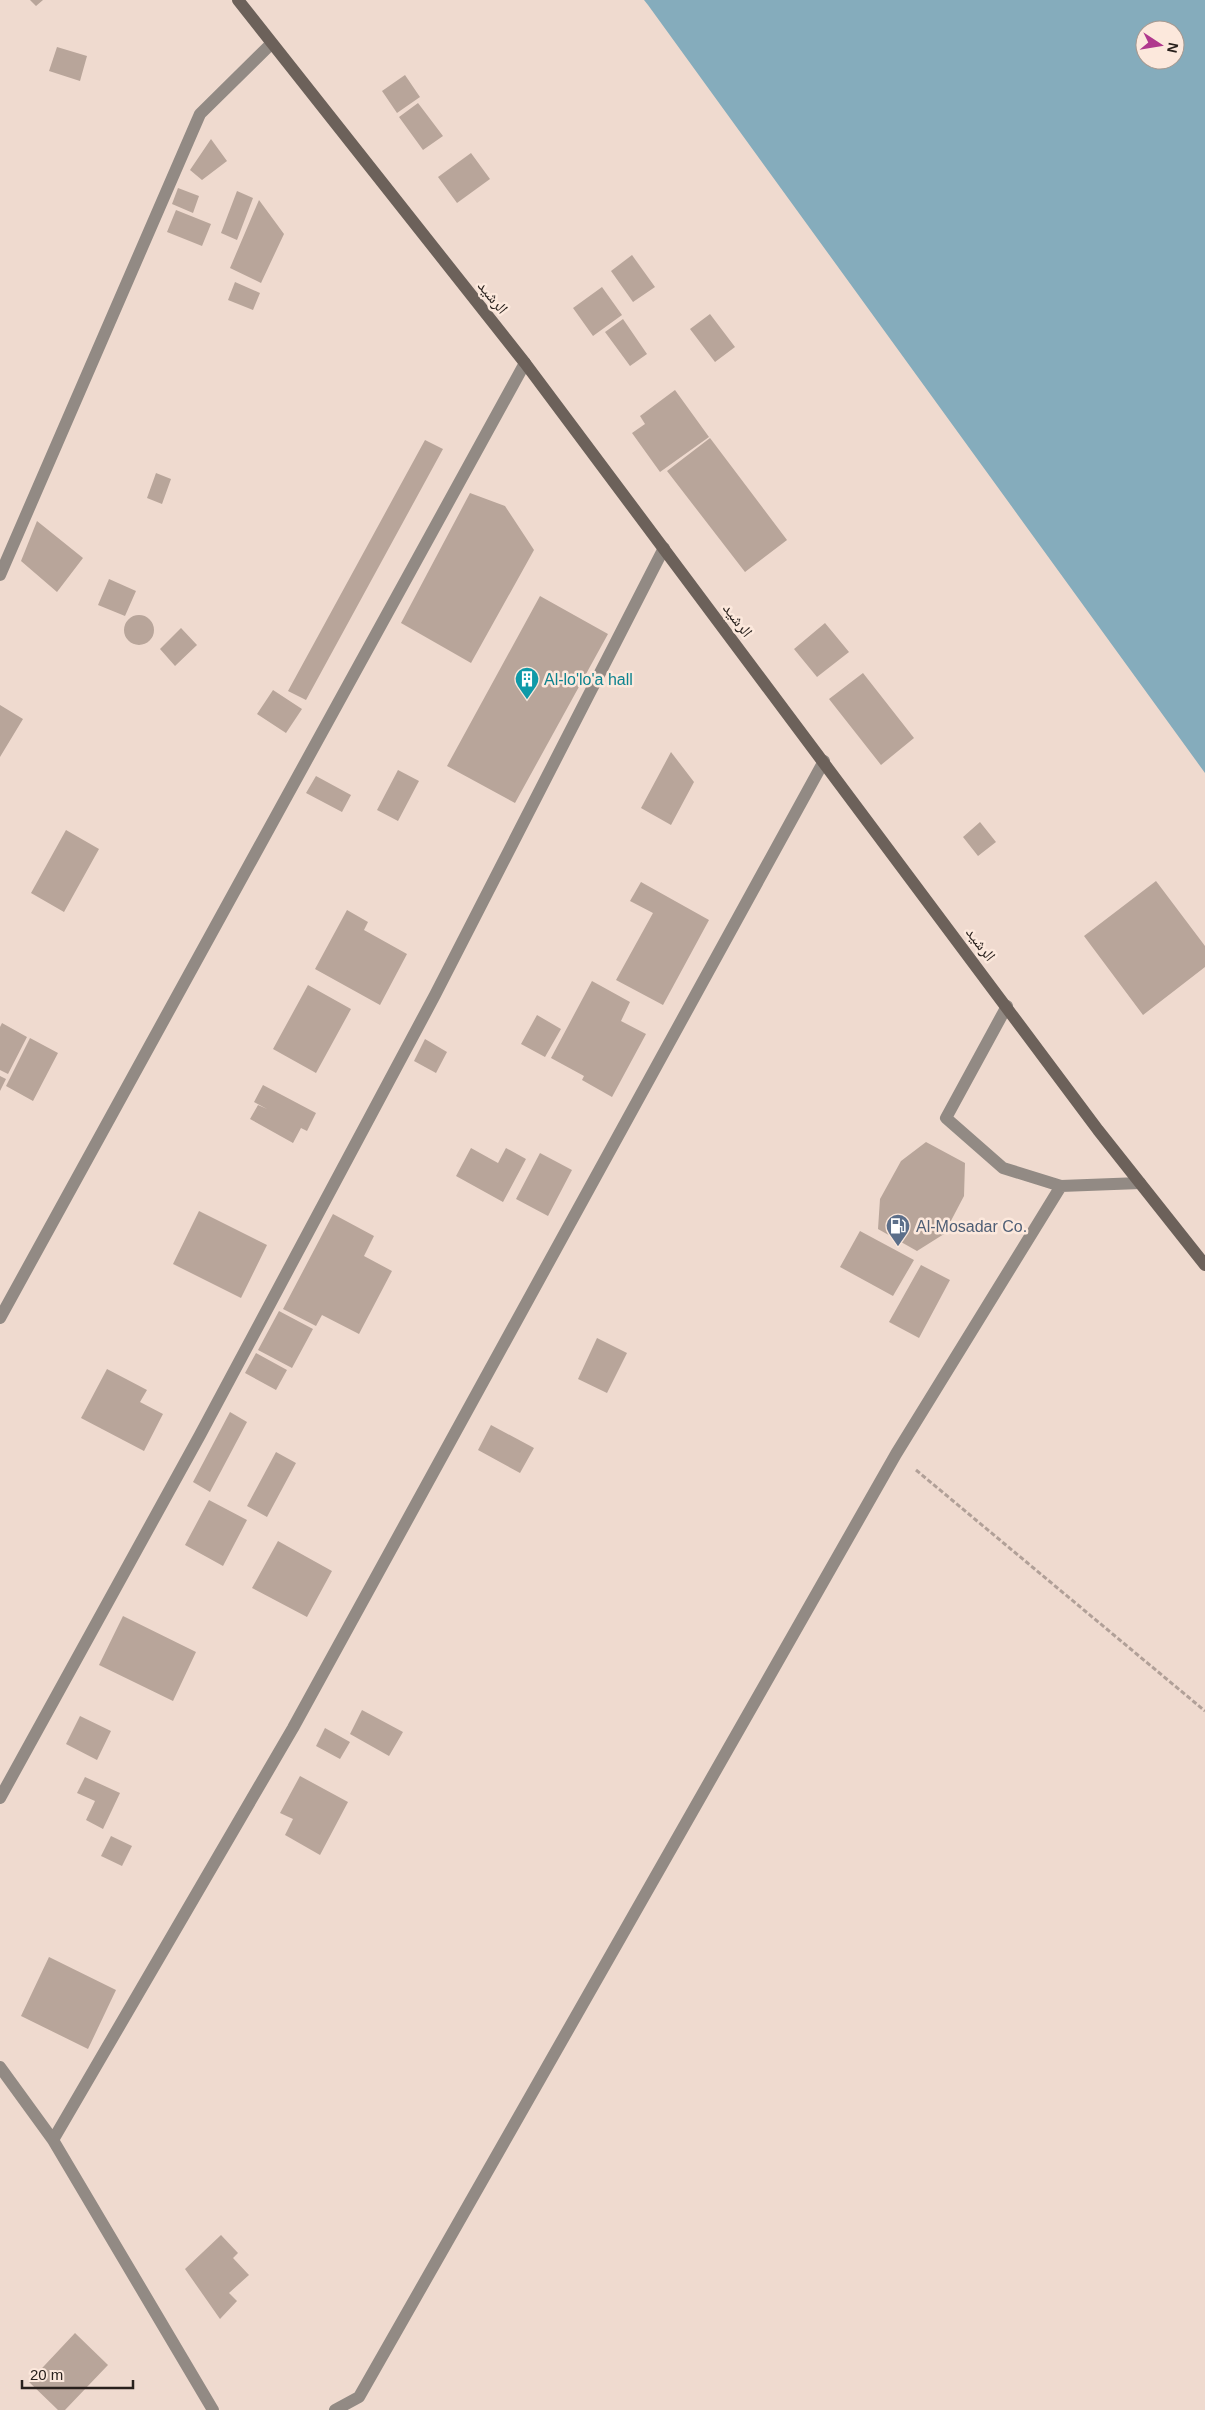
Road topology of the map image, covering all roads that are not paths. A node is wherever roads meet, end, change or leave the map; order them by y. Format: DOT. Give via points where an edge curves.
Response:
graph roads {
  1 [pos="238,0"];
  2 [pos="271,44"];
  3 [pos="525,363"];
  4 [pos="664,548"];
  5 [pos="0,575"];
  6 [pos="824,761"];
  7 [pos="1007,1006"];
  8 [pos="1140,1183"];
  9 [pos="1061,1186"];
  10 [pos="1205,1265"];
  11 [pos="0,1318"];
  12 [pos="0,1798"];
  13 [pos="0,2067"];
  14 [pos="53,2140"];
  15 [pos="213,2410"];
  16 [pos="336,2410"];
  1 -- 2 [label="main road, الرشيد"];
  2 -- 3 [label="main road, الرشيد"];
  2 -- 5 [label="street" via="200,114"];
  3 -- 4 [label="main road, الرشيد"];
  3 -- 11 [label="street"];
  4 -- 6 [label="main road, الرشيد"];
  4 -- 12 [label="street" via="435,995 205,1427"];
  6 -- 7 [label="main road, الرشيد"];
  6 -- 14 [label="street" via="293,1728"];
  7 -- 8 [label="main road, الرشيد"];
  7 -- 9 [label="street" via="946,1118 1003,1168"];
  8 -- 9 [label="street"];
  8 -- 10 [label="main road, الرشيد"];
  9 -- 16 [label="street" via="896,1454 359,2397"];
  13 -- 14 [label="street"];
  14 -- 15 [label="street"];
}
